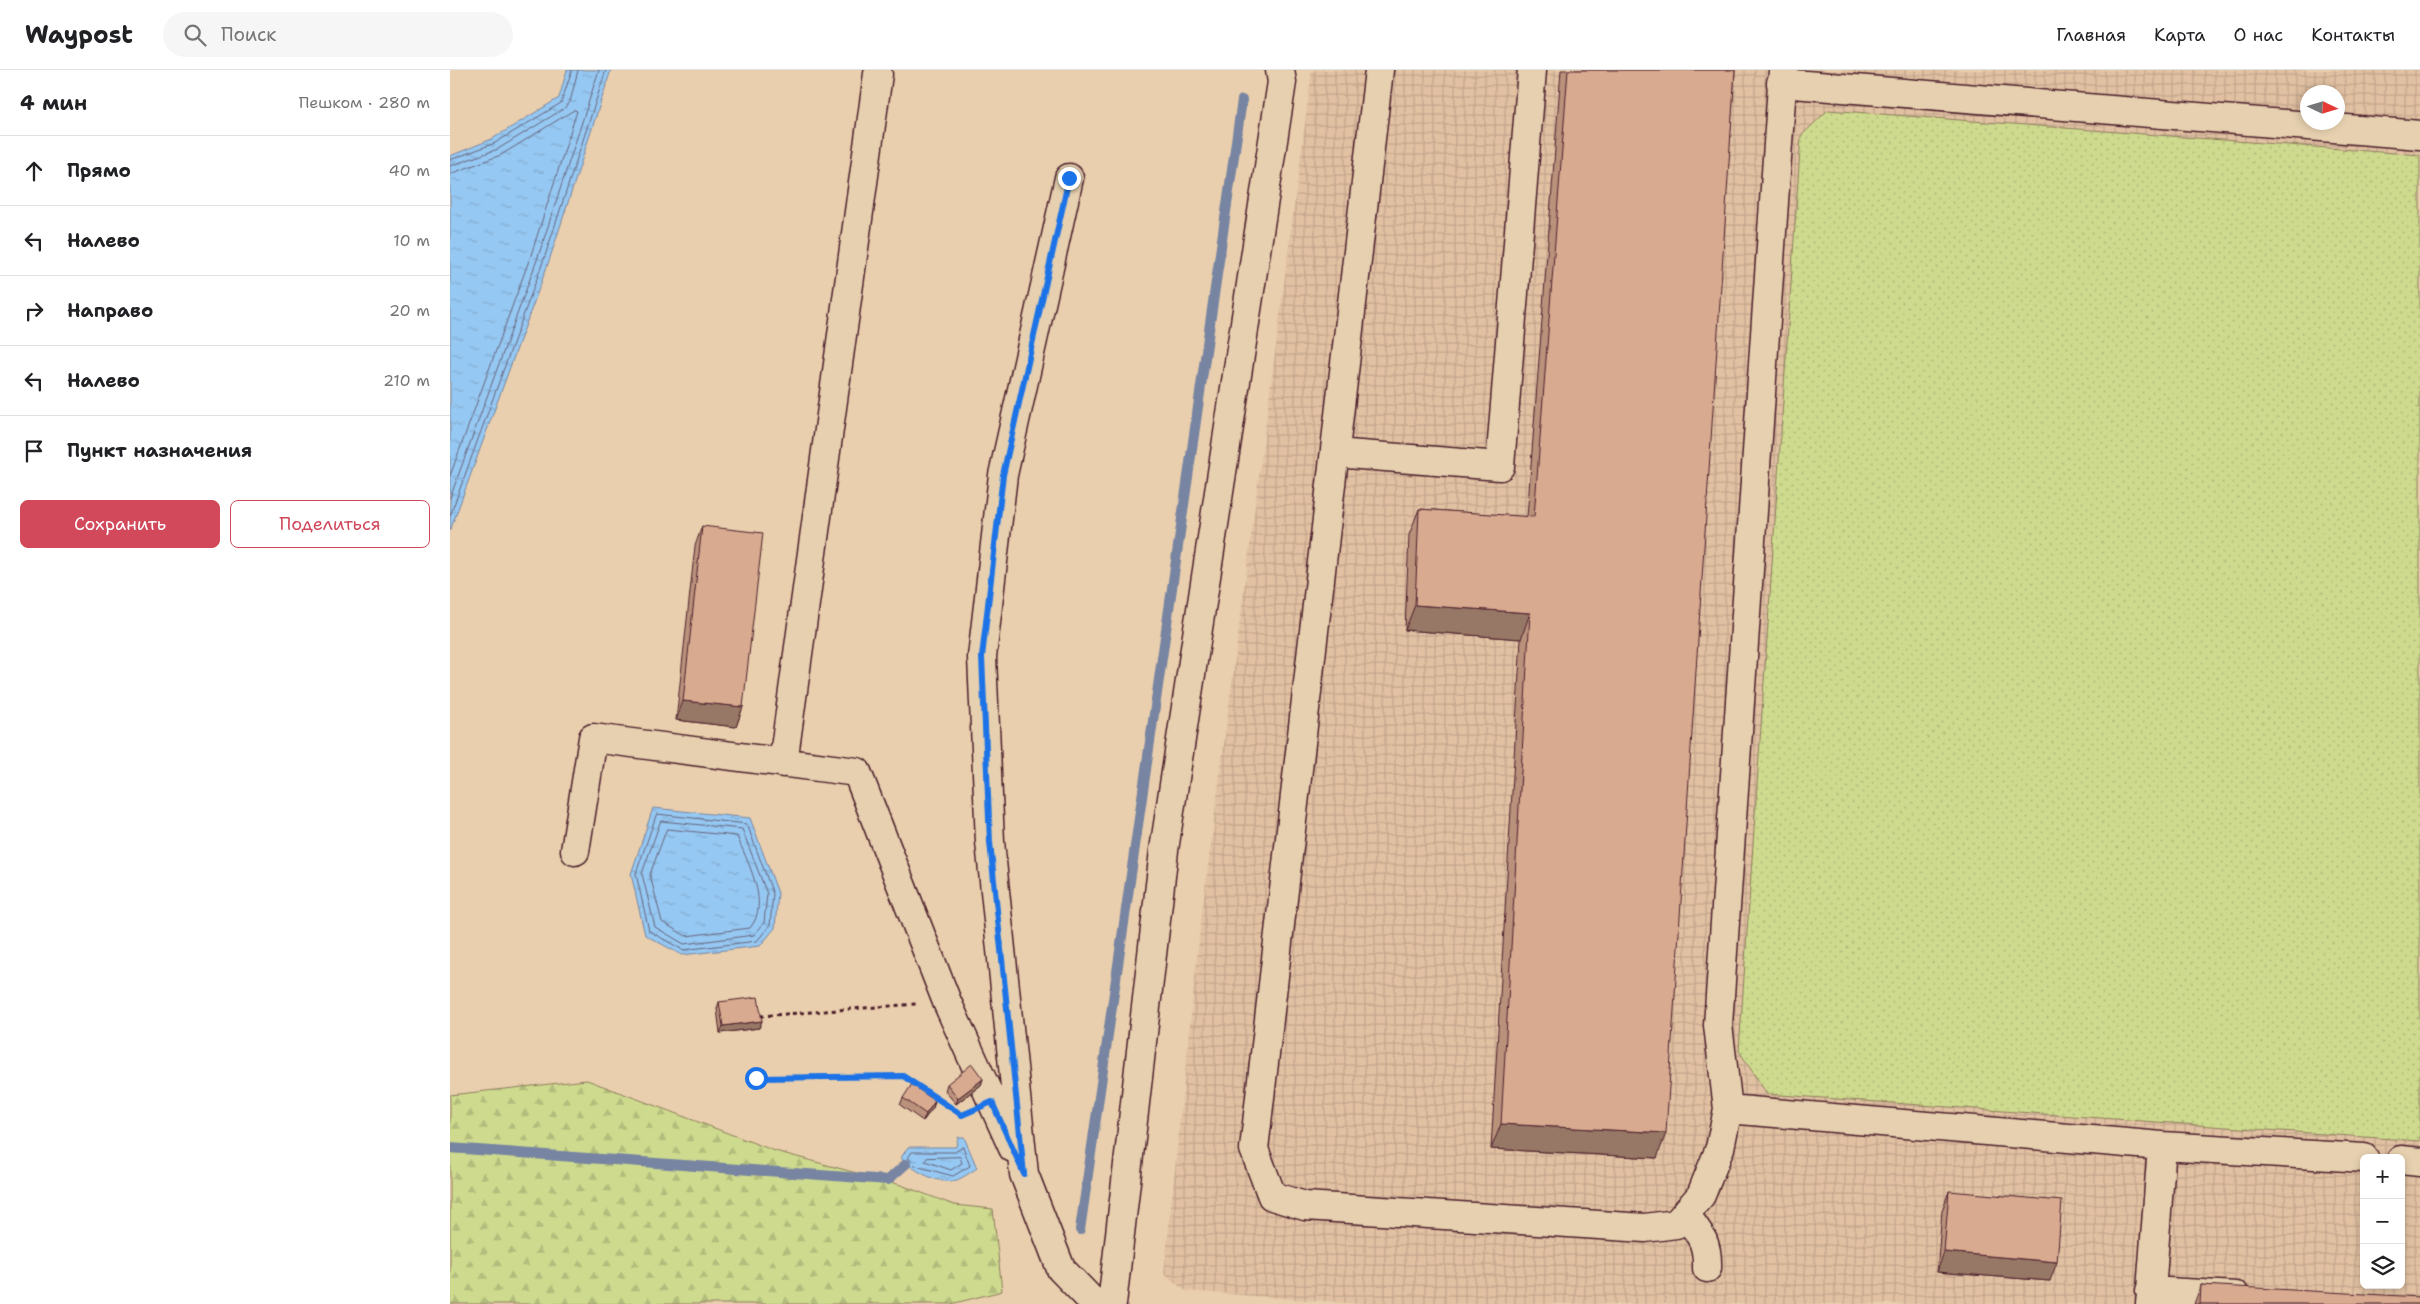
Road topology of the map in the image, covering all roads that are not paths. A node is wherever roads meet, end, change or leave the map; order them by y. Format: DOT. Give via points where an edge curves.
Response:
graph roads {
  1 [pos="1280,70"];
  2 [pos="1379,70"];
  3 [pos="1532,70"];
  4 [pos="878,74"];
  5 [pos="1782,77"];
  6 [pos="2420,135"];
  7 [pos="1069,178"];
  8 [pos="1334,453"];
  9 [pos="783,763"];
  10 [pos="575,852"];
  11 [pos="1728,1109"];
  12 [pos="2162,1146"];
  13 [pos="2360,1158"];
  14 [pos="2405,1160"];
  15 [pos="2420,1162"];
  16 [pos="1024,1174"];
  17 [pos="1685,1214"];
  18 [pos="1708,1268"];
  19 [pos="2259,1297"];
  20 [pos="2150,1298"];
  21 [pos="1095,1304"];
  22 [pos="1112,1304"];
  1 -- 22 [label="lane" via="1282,82 1164,850"];
  2 -- 8 [label="lane"];
  3 -- 8 [label="lane" via="1500,466"];
  4 -- 9 [label="lane"];
  5 -- 6 [label="lane"];
  5 -- 11 [label="lane" via="1718,1025"];
  7 -- 16 [label="lane" via="1003,475 982,657 990,842"];
  8 -- 17 [label="lane" via="1254,1149 1272,1196 1305,1206 1645,1228 1676,1224"];
  9 -- 10 [label="lane" via="593,738"];
  9 -- 16 [label="lane" via="857,772 947,1002"];
  11 -- 12 [label="lane"];
  11 -- 17 [label="lane" via="1717,1156 1701,1195"];
  12 -- 13 [label="lane"];
  12 -- 20 [label="lane"];
  14 -- 15 [label="lane"];
  16 -- 21 [label="lane" via="1061,1269"];
  17 -- 18 [label="lane" via="1703,1238 1708,1252"];
  19 -- 20 [label="lane"];
}
